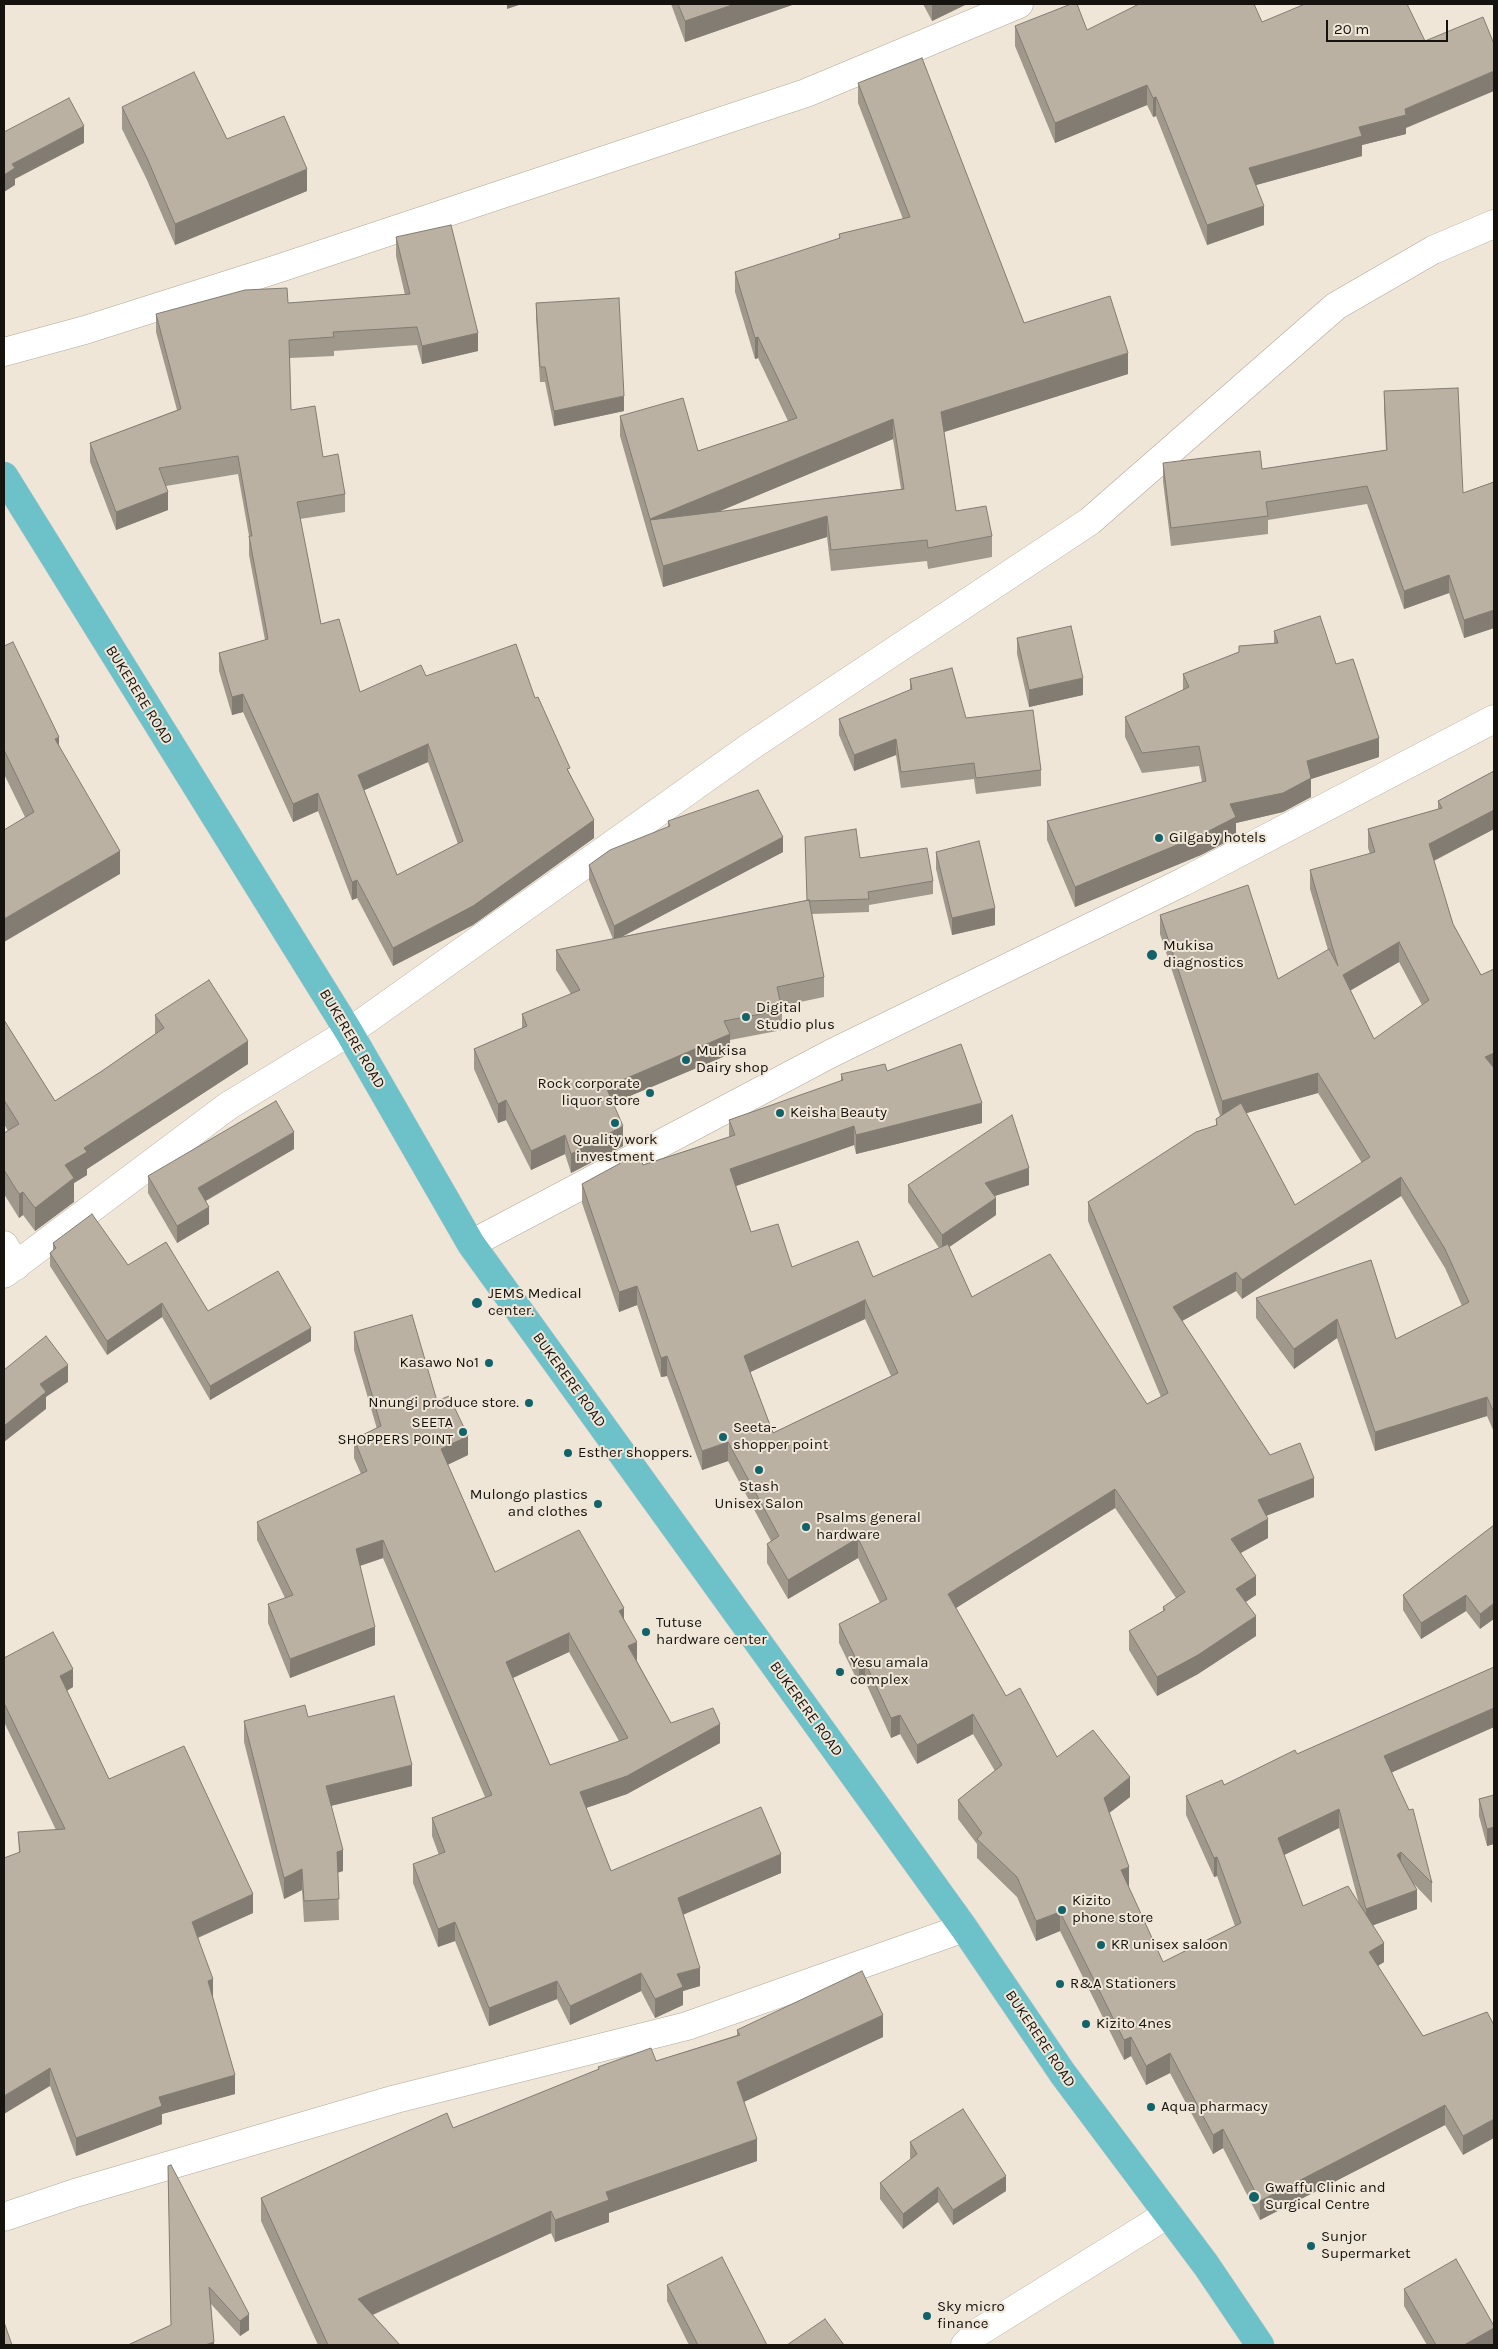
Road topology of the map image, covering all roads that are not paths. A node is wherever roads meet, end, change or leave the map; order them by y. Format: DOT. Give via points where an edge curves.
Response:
graph roads {
  1 [pos="1019,4"];
  2 [pos="1494,224"];
  3 [pos="4,352"];
  4 [pos="4,476"];
  5 [pos="1494,719"];
  6 [pos="350,1032"];
  7 [pos="471,1244"];
  8 [pos="8,1262"];
  9 [pos="964,1928"];
  10 [pos="1168,2214"];
  11 [pos="4,2217"];
  12 [pos="965,2345"];
  13 [pos="1260,2345"];
  1 -- 3 [label="street" via="806,93 274,270 86,330"];
  2 -- 6 [label="street" via="1433,250 1336,306 1090,521 751,746"];
  4 -- 6 [label="main road, BUKERERE ROAD"];
  5 -- 7 [label="street" via="1183,882 832,1053"];
  6 -- 7 [label="main road, BUKERERE ROAD"];
  6 -- 8 [label="street" via="228,1106"];
  7 -- 9 [label="main road, BUKERERE ROAD"];
  9 -- 10 [label="main road, BUKERERE ROAD" via="1063,2074"];
  9 -- 11 [label="street" via="687,2026 396,2099 74,2193"];
  10 -- 12 [label="street" via="977,2333"];
  10 -- 13 [label="main road, BUKERERE ROAD"];
}
